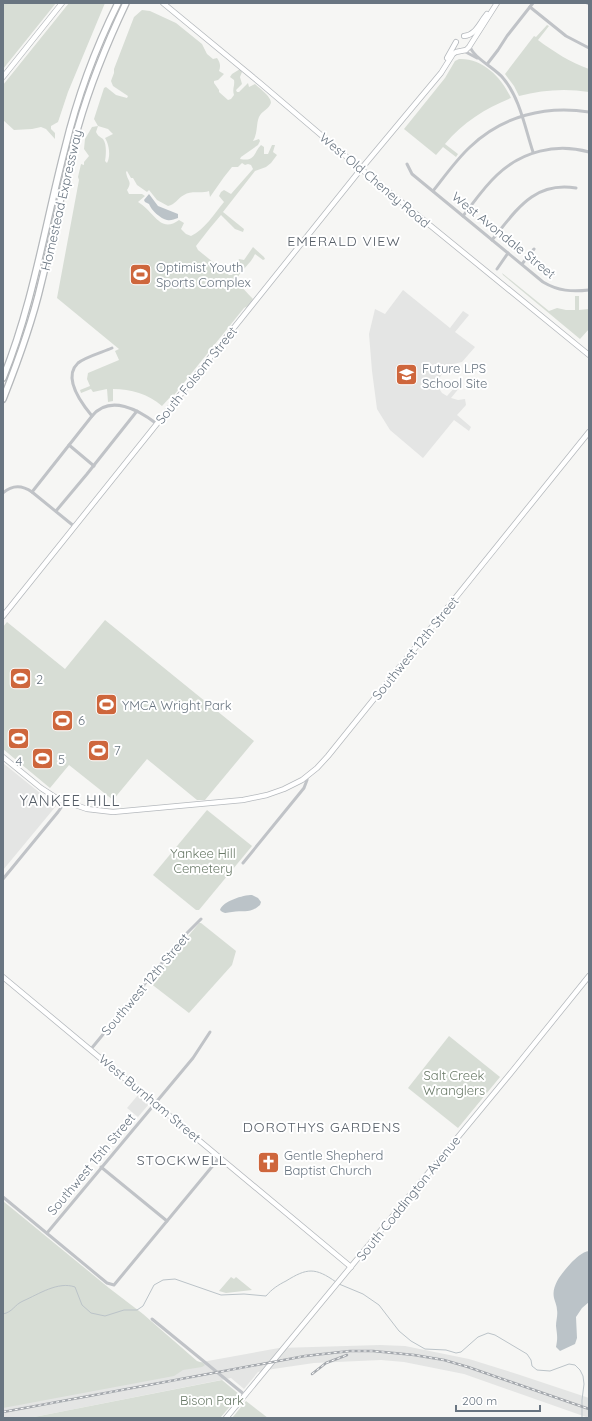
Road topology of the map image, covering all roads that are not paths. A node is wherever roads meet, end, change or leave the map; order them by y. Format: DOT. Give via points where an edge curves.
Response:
graph roads {
  1 [pos="62,3"];
  2 [pos="118,3"];
  3 [pos="126,3"];
  4 [pos="163,3"];
  5 [pos="497,3"];
  6 [pos="534,3"];
  7 [pos="530,7"];
  8 [pos="493,8"];
  9 [pos="464,36"];
  10 [pos="456,42"];
  11 [pos="470,45"];
  12 [pos="589,48"];
  13 [pos="462,50"];
  14 [pos="479,58"];
  15 [pos="488,64"];
  16 [pos="3,77"];
  17 [pos="589,112"];
  18 [pos="521,116"];
  19 [pos="389,135"];
  20 [pos="533,152"];
  21 [pos="589,152"];
  22 [pos="407,164"];
  23 [pos="361,169"];
  24 [pos="576,188"];
  25 [pos="433,191"];
  26 [pos="463,216"];
  27 [pos="492,240"];
  28 [pos="534,249"];
  29 [pos="508,253"];
  30 [pos="522,264"];
  31 [pos="497,269"];
  32 [pos="589,290"];
  33 [pos="112,348"];
  34 [pos="589,355"];
  35 [pos="3,378"];
  36 [pos="3,399"];
  37 [pos="137,411"];
  38 [pos="92,416"];
  39 [pos="157,424"];
  40 [pos="589,432"];
  41 [pos="69,445"];
  42 [pos="94,466"];
  43 [pos="32,492"];
  44 [pos="3,493"];
  45 [pos="56,511"];
  46 [pos="75,526"];
  47 [pos="3,616"];
  48 [pos="3,757"];
  49 [pos="307,776"];
  50 [pos="65,802"];
  51 [pos="243,863"];
  52 [pos="3,879"];
  53 [pos="201,919"];
  54 [pos="589,976"];
  55 [pos="3,977"];
  56 [pos="210,1032"];
  57 [pos="91,1049"];
  58 [pos="155,1103"];
  59 [pos="220,1157"];
  60 [pos="101,1168"];
  61 [pos="3,1197"];
  62 [pos="167,1221"];
  63 [pos="47,1233"];
  64 [pos="351,1267"];
  65 [pos="152,1319"];
  66 [pos="246,1395"];
  67 [pos="226,1418"];
  1 -- 16 [label="street"];
  2 -- 35 [label="highway, Homestead Expressway" via="94,56 76,107 30,297"];
  3 -- 36 [label="highway, Homestead Expressway" via="102,57 86,103 37,302"];
  4 -- 23 [label="street, West Old Cheney Road"];
  5 -- 8 [label="street"];
  6 -- 7 [label="street"];
  7 -- 12 [label="street" via="566,36"];
  7 -- 15 [label="street"];
  8 -- 9 [label="street" via="472,34"];
  8 -- 11 [label="street"];
  9 -- 10 [label="street"];
  9 -- 11 [label="street"];
  10 -- 13 [label="street"];
  10 -- 19 [label="street, South Folsom Street" via="440,69"];
  11 -- 13 [label="street" via="466,50"];
  11 -- 14 [label="street" via="472,52"];
  13 -- 14 [label="street"];
  13 -- 19 [label="street, South Folsom Street" via="453,54 441,73"];
  14 -- 15 [label="street"];
  15 -- 18 [label="street" via="503,77 512,91"];
  17 -- 18 [label="street" via="560,110"];
  18 -- 20 [label="street"];
  18 -- 25 [label="street" via="480,138"];
  19 -- 23 [label="street, South Folsom Street"];
  20 -- 21 [label="street" via="559,148"];
  20 -- 26 [label="street" via="500,172"];
  22 -- 25 [label="street, West Avondale Street" via="412,174"];
  23 -- 34 [label="street, West Old Cheney Road"];
  23 -- 39 [label="street, South Folsom Street"];
  24 -- 27 [label="street" via="557,187 533,195 520,206"];
  25 -- 26 [label="street, West Avondale Street"];
  26 -- 27 [label="street, West Avondale Street"];
  27 -- 29 [label="street, West Avondale Street"];
  28 -- 30 [label="street"];
  29 -- 30 [label="street, West Avondale Street"];
  29 -- 31 [label="street"];
  30 -- 32 [label="street, West Avondale Street" via="552,287 569,291"];
  33 -- 38 [label="street" via="79,362 73,372 76,391"];
  37 -- 38 [label="street" via="108,405"];
  37 -- 39 [label="street"];
  37 -- 42 [label="street"];
  38 -- 41 [label="street"];
  39 -- 46 [label="street, South Folsom Street"];
  40 -- 49 [label="street, Southwest 12th Street" via="335,748"];
  41 -- 42 [label="street"];
  41 -- 43 [label="street"];
  42 -- 45 [label="street"];
  43 -- 44 [label="street" via="17,486"];
  43 -- 45 [label="street"];
  45 -- 46 [label="street"];
  46 -- 47 [label="street, South Folsom Street"];
  48 -- 50 [label="street" via="41,788"];
  49 -- 50 [label="street" via="278,792 247,799 113,812 87,809"];
  49 -- 51 [label="street, Southwest 12th Street" via="304,788"];
  50 -- 52 [label="street"];
  53 -- 57 [label="street, Southwest 12th Street"];
  54 -- 64 [label="street, South Coddington Avenue"];
  55 -- 57 [label="street, West Burnham Street"];
  56 -- 58 [label="street, Southwest 15th Street" via="193,1058"];
  57 -- 58 [label="street, West Burnham Street"];
  58 -- 59 [label="street, West Burnham Street"];
  58 -- 60 [label="street, Southwest 15th Street"];
  59 -- 62 [label="street"];
  59 -- 64 [label="street, West Burnham Street"];
  60 -- 62 [label="street"];
  60 -- 63 [label="street, Southwest 15th Street"];
  61 -- 63 [label="street"];
  62 -- 63 [label="street" via="112,1286"];
  64 -- 66 [label="street, South Coddington Avenue"];
  65 -- 66 [label="street"];
  66 -- 67 [label="street, South Coddington Avenue"];
}
